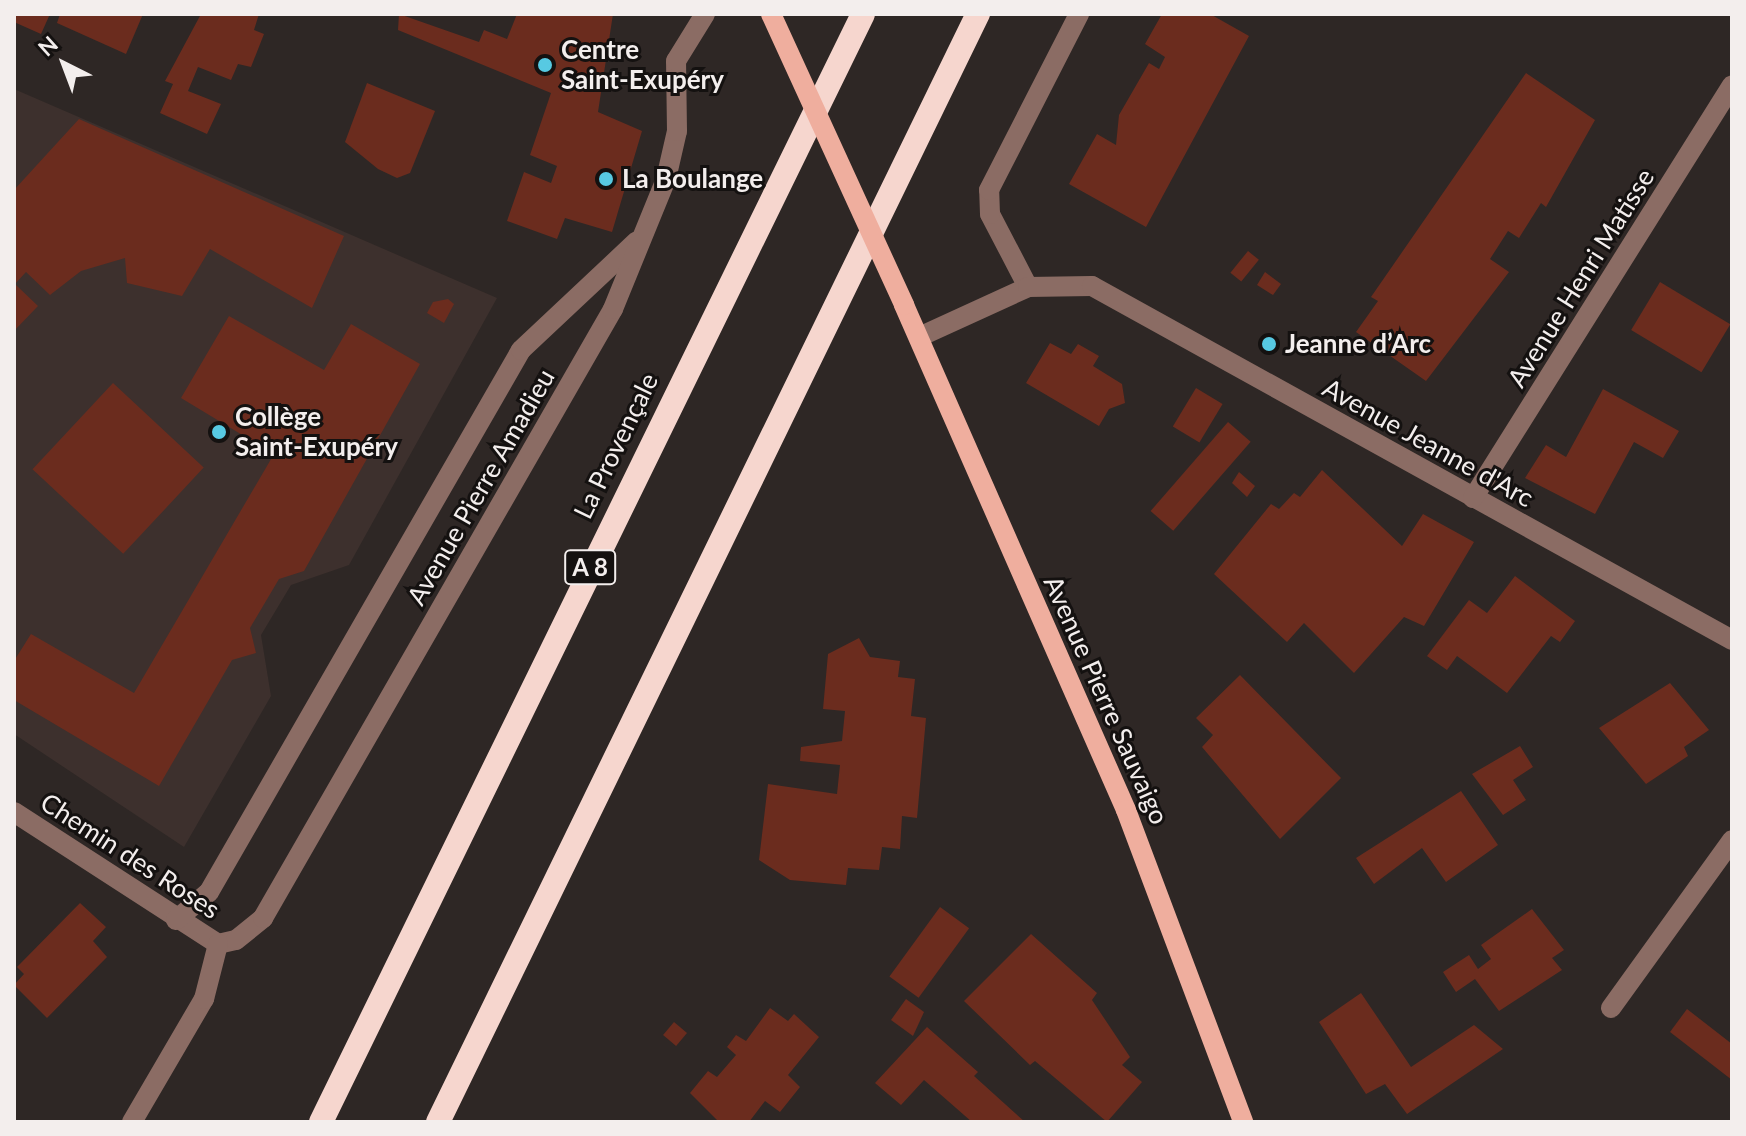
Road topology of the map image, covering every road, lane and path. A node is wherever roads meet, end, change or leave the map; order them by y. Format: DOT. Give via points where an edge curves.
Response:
graph roads {
  1 [pos="705,14"];
  2 [pos="771,14"];
  3 [pos="863,14"];
  4 [pos="978,14"];
  5 [pos="1079,14"];
  6 [pos="1732,85"];
  7 [pos="641,237"];
  8 [pos="1028,287"];
  9 [pos="919,337"];
  10 [pos="1473,498"];
  11 [pos="1732,640"];
  12 [pos="14,812"];
  13 [pos="1732,840"];
  14 [pos="176,920"];
  15 [pos="218,944"];
  16 [pos="1611,1008"];
  17 [pos="132,1122"];
  18 [pos="321,1122"];
  19 [pos="438,1122"];
  20 [pos="1243,1122"];
  1 -- 7 [label="street, Avenue Pierre Amadieu" via="676,61 677,131"];
  2 -- 9 [label="main road, Avenue Pierre Sauvaigo, bridge"];
  3 -- 18 [label="highway, La Provençale / A 8"];
  4 -- 19 [label="highway"];
  5 -- 8 [label="street" via="989,190 990,214"];
  6 -- 10 [label="street, Avenue Henri Matisse"];
  7 -- 14 [label="street" via="521,350 209,892"];
  7 -- 15 [label="street, Avenue Pierre Amadieu" via="613,309 263,918 244,935"];
  8 -- 9 [label="street, Avenue Jeanne d'Arc"];
  8 -- 10 [label="street, Avenue Jeanne d'Arc" via="1092,286"];
  9 -- 20 [label="main road, Avenue Pierre Sauvaigo" via="1126,810"];
  10 -- 11 [label="street, Avenue Jeanne d'Arc"];
  12 -- 14 [label="street, Chemin des Roses"];
  13 -- 16 [label="street"];
  14 -- 15 [label="street, Chemin des Roses"];
  15 -- 17 [label="street" via="204,999"];
}
